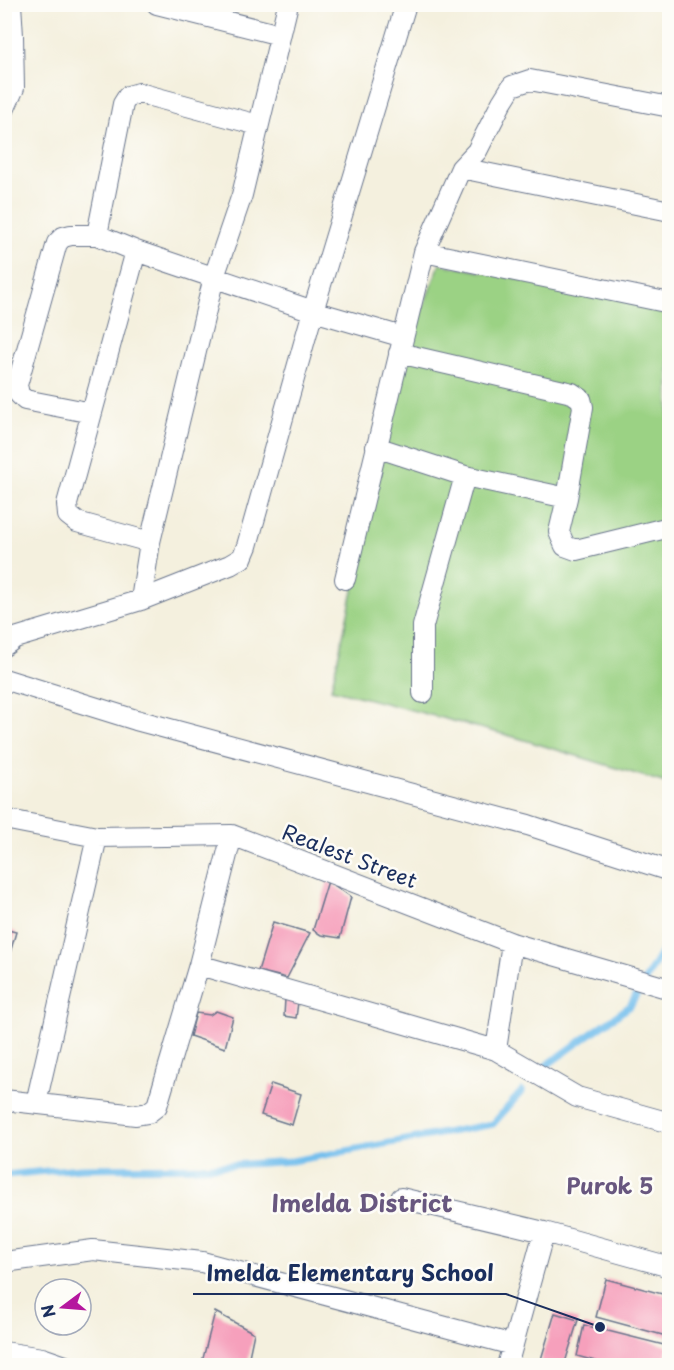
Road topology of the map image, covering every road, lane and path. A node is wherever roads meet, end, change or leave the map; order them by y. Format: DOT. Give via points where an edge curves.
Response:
graph roads {
  1 [pos="11,4"];
  2 [pos="157,4"];
  3 [pos="288,4"];
  4 [pos="406,4"];
  5 [pos="9,34"];
  6 [pos="279,35"];
  7 [pos="669,107"];
  8 [pos="4,110"];
  9 [pos="258,125"];
  10 [pos="461,168"];
  11 [pos="669,211"];
  12 [pos="97,235"];
  13 [pos="136,251"];
  14 [pos="424,252"];
  15 [pos="214,277"];
  16 [pos="669,303"];
  17 [pos="313,311"];
  18 [pos="401,345"];
  19 [pos="92,413"];
  20 [pos="376,447"];
  21 [pos="465,476"];
  22 [pos="567,498"];
  23 [pos="668,523"];
  24 [pos="150,542"];
  25 [pos="345,579"];
  26 [pos="141,600"];
  27 [pos="4,646"];
  28 [pos="4,679"];
  29 [pos="423,693"];
  30 [pos="4,819"];
  31 [pos="232,835"];
  32 [pos="97,837"];
  33 [pos="669,871"];
  34 [pos="512,943"];
  35 [pos="199,965"];
  36 [pos="669,989"];
  37 [pos="496,1050"];
  38 [pos="4,1100"];
  39 [pos="36,1103"];
  40 [pos="669,1123"];
  41 [pos="401,1198"];
  42 [pos="544,1232"];
  43 [pos="4,1262"];
  44 [pos="669,1267"];
  45 [pos="513,1345"];
  46 [pos="4,1352"];
  47 [pos="65,1365"];
  48 [pos="507,1365"];
  1 -- 5 [label="street"];
  2 -- 6 [label="street"];
  3 -- 6 [label="street"];
  4 -- 17 [label="street"];
  5 -- 8 [label="street" via="14,88"];
  6 -- 9 [label="street"];
  7 -- 10 [label="street" via="530,80 512,86 477,151"];
  9 -- 12 [label="street" via="139,93 128,96 123,104"];
  9 -- 15 [label="street" via="242,195"];
  10 -- 11 [label="street"];
  10 -- 14 [label="street"];
  12 -- 13 [label="street"];
  12 -- 19 [label="street" via="71,235 57,243 18,385 25,400"];
  13 -- 15 [label="street"];
  13 -- 19 [label="street"];
  14 -- 16 [label="street"];
  14 -- 18 [label="street"];
  15 -- 17 [label="street"];
  15 -- 24 [label="street"];
  17 -- 18 [label="street"];
  17 -- 26 [label="street" via="242,558"];
  18 -- 20 [label="street"];
  18 -- 22 [label="street" via="572,393 581,399 583,407"];
  19 -- 24 [label="street" via="67,504 68,515 77,522"];
  20 -- 21 [label="street"];
  20 -- 25 [label="street"];
  21 -- 22 [label="street"];
  21 -- 29 [label="street" via="423,626"];
  22 -- 23 [label="street" via="559,532 565,546 576,550"];
  24 -- 26 [label="street"];
  26 -- 27 [label="street" via="15,638"];
  28 -- 33 [label="street" via="136,720 528,825"];
  30 -- 32 [label="street, Realest Street"];
  31 -- 32 [label="street, Realest Street"];
  31 -- 34 [label="street, Realest Street"];
  31 -- 35 [label="street"];
  32 -- 39 [label="street"];
  34 -- 36 [label="street, Realest Street"];
  34 -- 37 [label="street"];
  35 -- 37 [label="street"];
  35 -- 39 [label="street" via="157,1106 136,1115"];
  37 -- 40 [label="street" via="578,1097"];
  38 -- 39 [label="street"];
  41 -- 42 [label="street"];
  42 -- 44 [label="street"];
  42 -- 45 [label="street"];
  43 -- 45 [label="street" via="93,1250 202,1262"];
  45 -- 48 [label="street"];
  46 -- 47 [label="street"];
}
